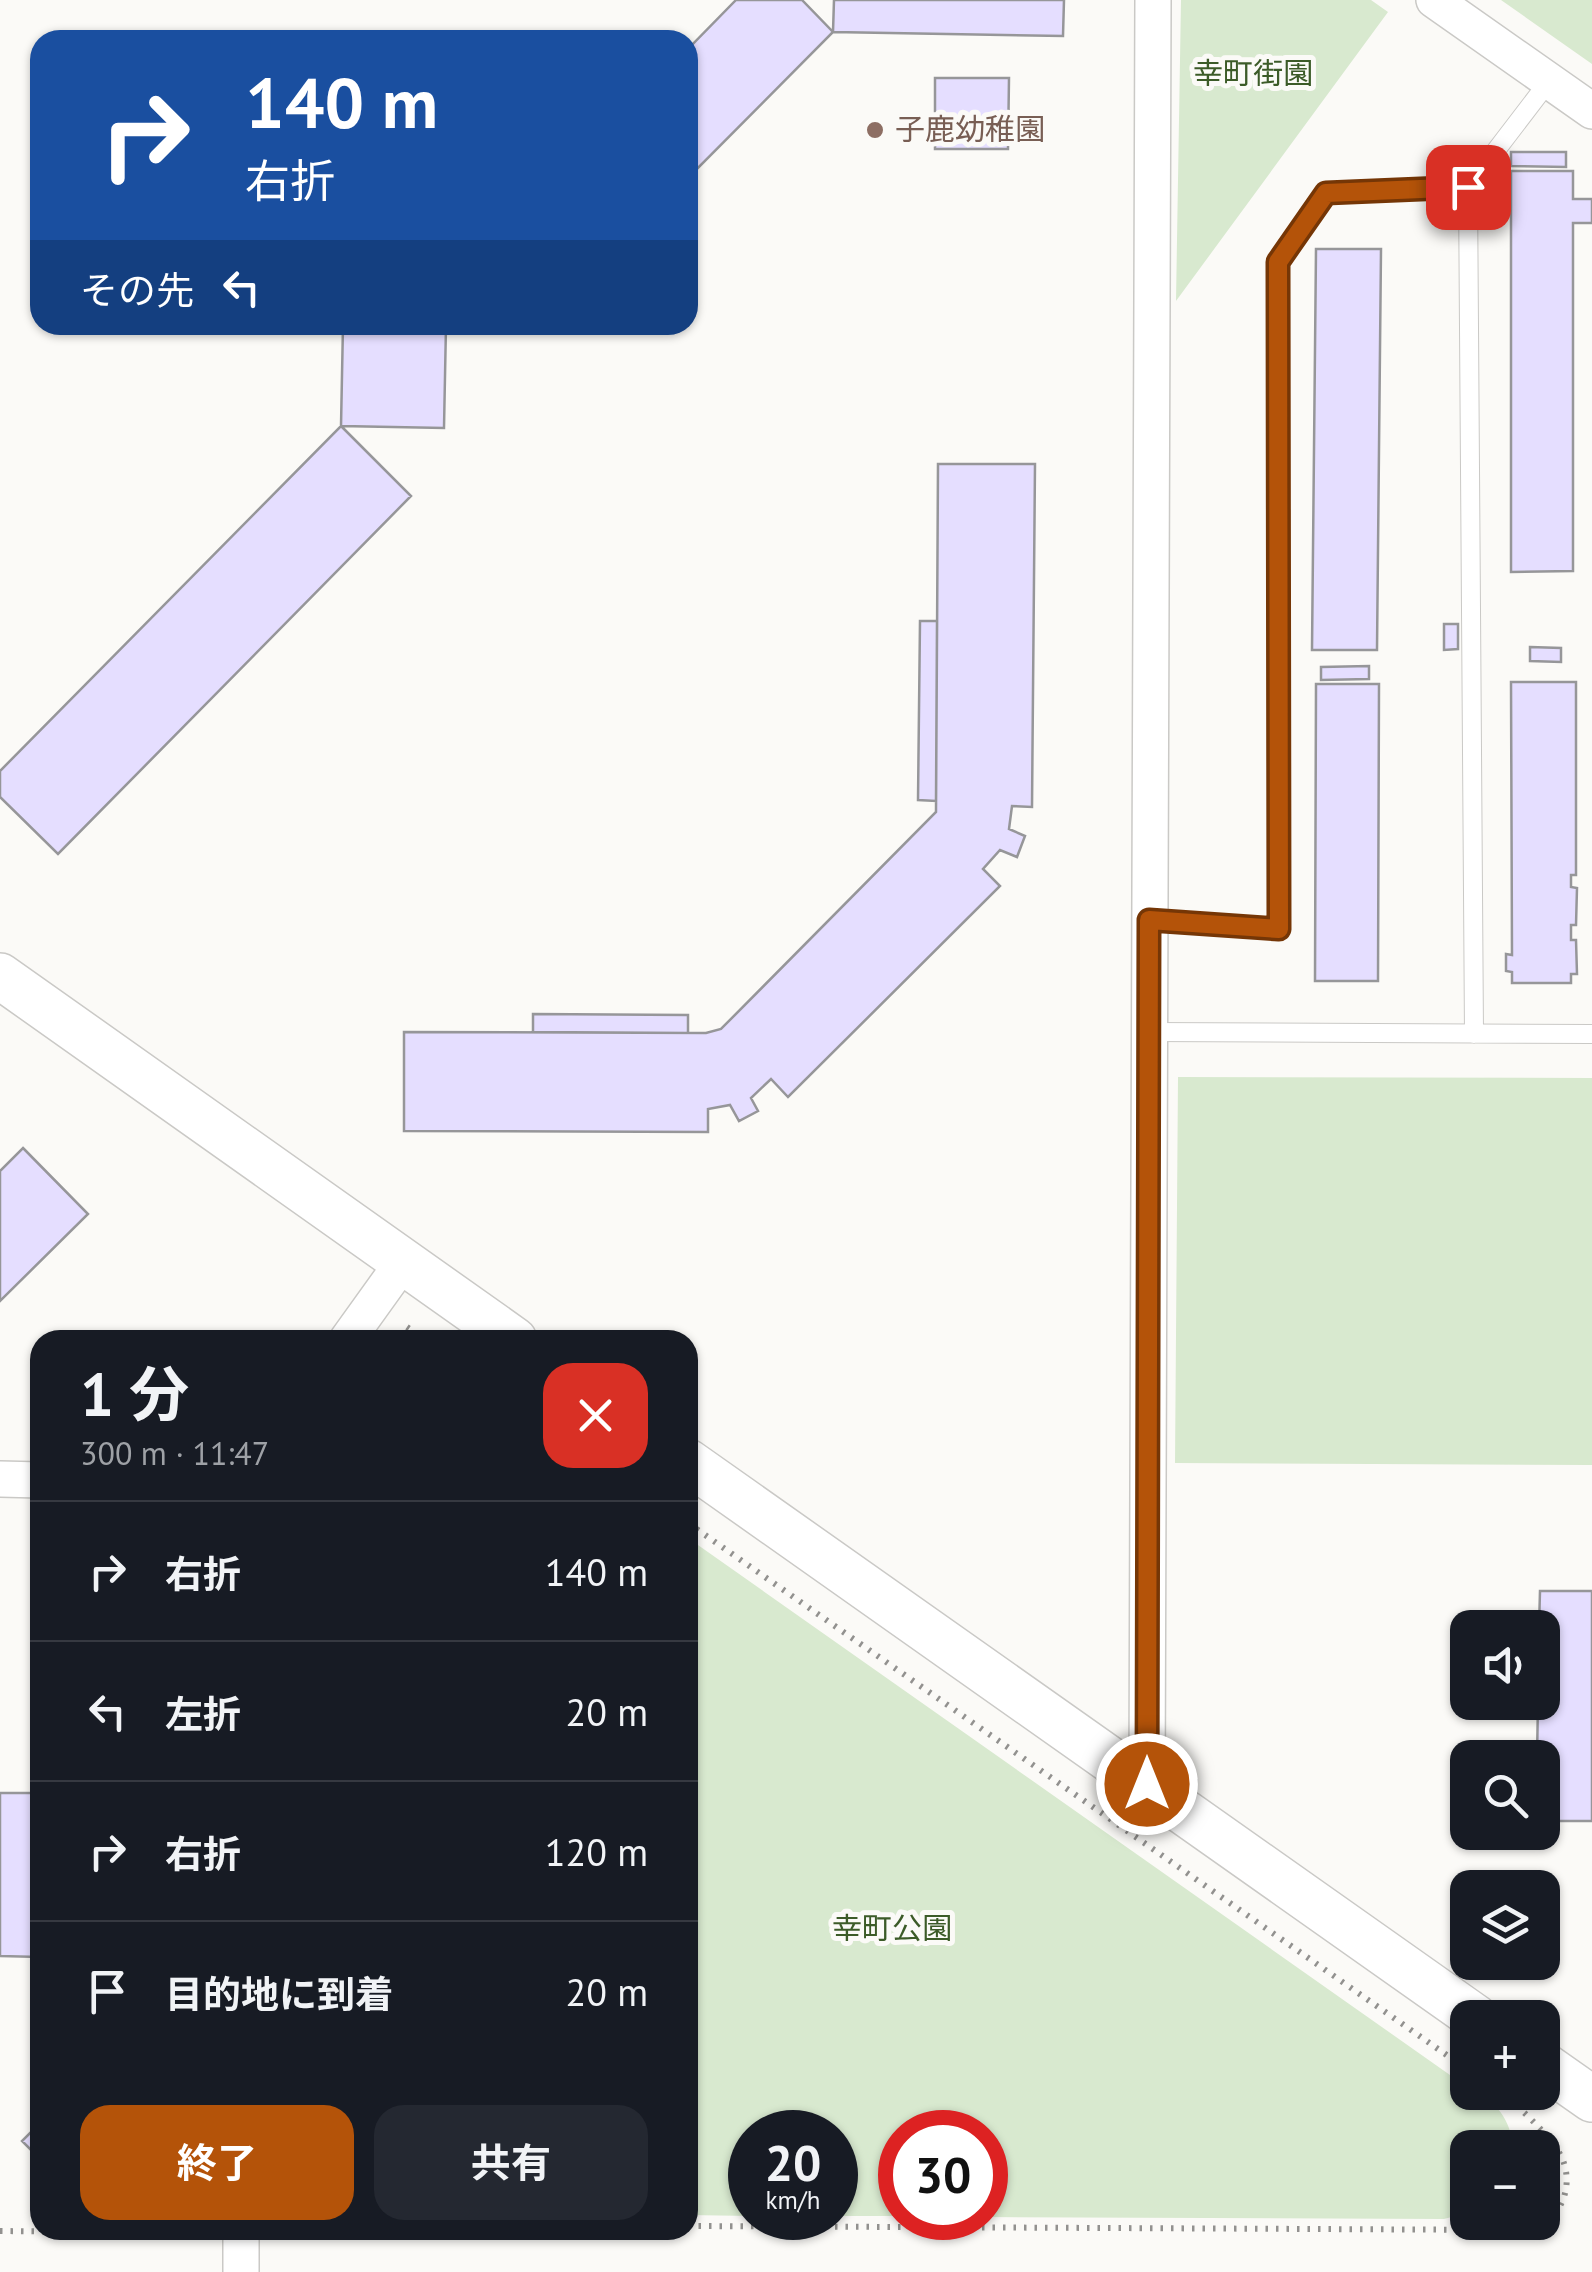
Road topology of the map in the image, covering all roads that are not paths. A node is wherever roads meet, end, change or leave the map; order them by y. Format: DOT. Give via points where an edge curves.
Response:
graph roads {
  1 [pos="1153,0"];
  2 [pos="1434,0"];
  3 [pos="1548,81"];
  4 [pos="1592,112"];
  5 [pos="1468,187"];
  6 [pos="1149,920"];
  7 [pos="0,976"];
  8 [pos="1148,1032"];
  9 [pos="1474,1034"];
  10 [pos="1592,1034"];
  11 [pos="403,1262"];
  12 [pos="354,1330"];
  13 [pos="500,1330"];
  14 [pos="698,1469"];
  15 [pos="0,1479"];
  16 [pos="30,1480"];
  17 [pos="1147,1784"];
  18 [pos="1451,2000"];
  19 [pos="1560,2077"];
  20 [pos="1592,2100"];
  21 [pos="241,2240"];
  22 [pos="241,2272"];
  1 -- 6 [label="street"];
  2 -- 3 [label="street"];
  3 -- 4 [label="street"];
  3 -- 5 [label="lane"];
  5 -- 6 [label="lane" via="1326,193 1278,262 1279,929"];
  5 -- 9 [label="lane"];
  6 -- 8 [label="street"];
  7 -- 11 [label="street"];
  8 -- 9 [label="lane"];
  8 -- 17 [label="street"];
  9 -- 10 [label="lane"];
  11 -- 12 [label="street"];
  11 -- 13 [label="street"];
  14 -- 17 [label="street"];
  15 -- 16 [label="street"];
  17 -- 18 [label="street"];
  19 -- 20 [label="street"];
  21 -- 22 [label="street"];
}
